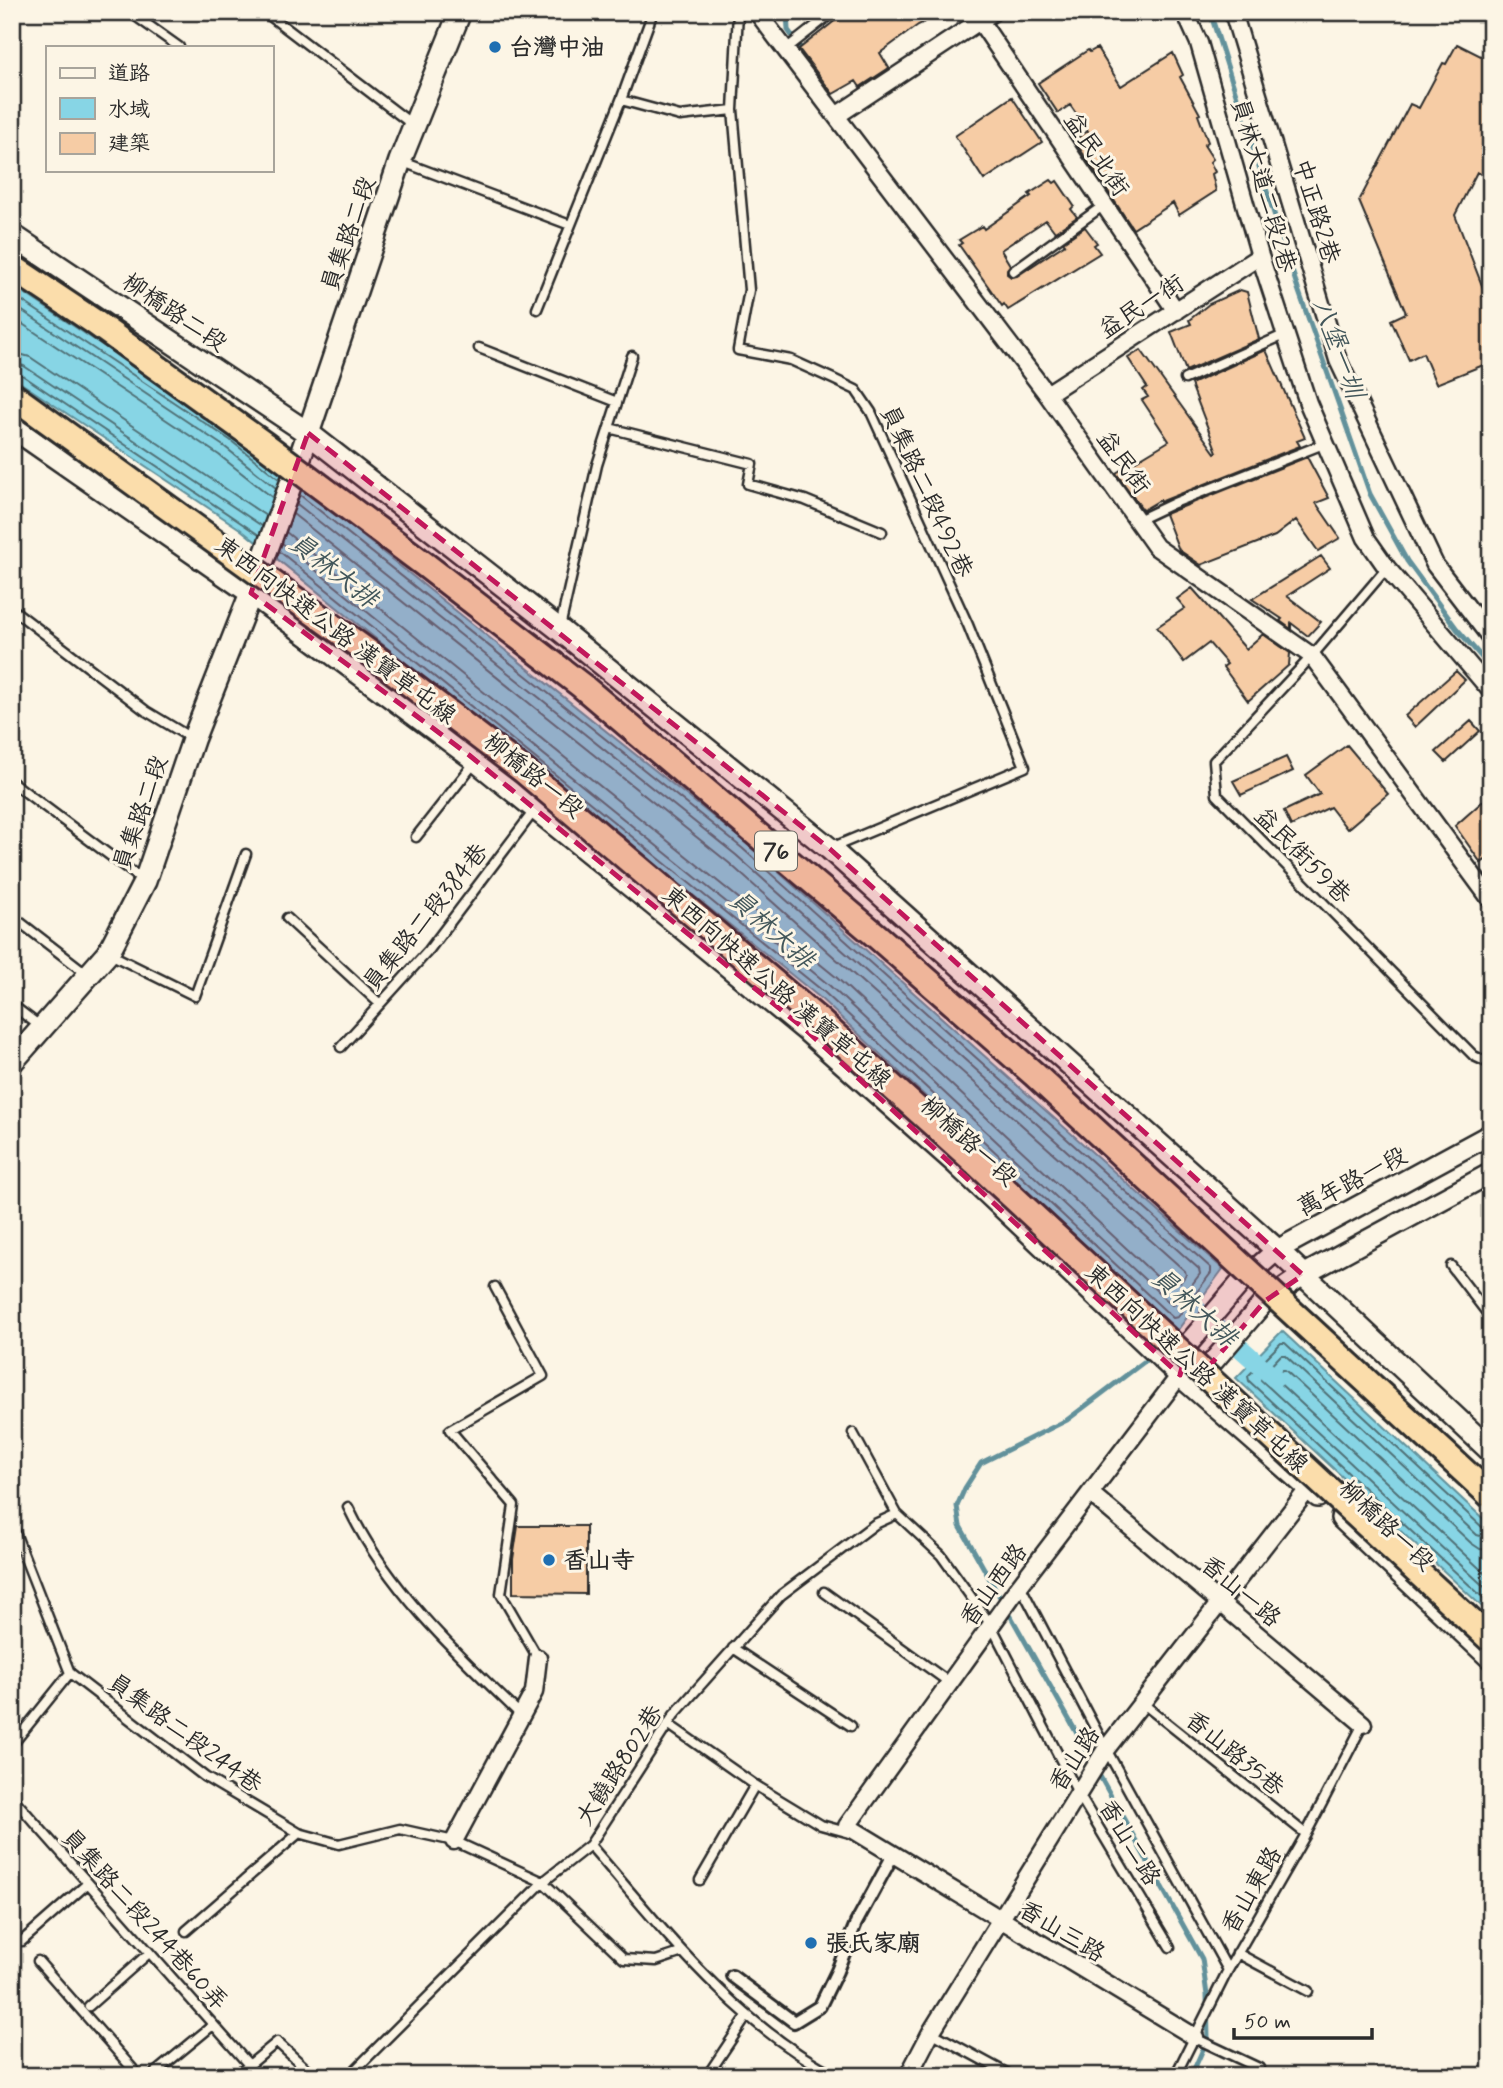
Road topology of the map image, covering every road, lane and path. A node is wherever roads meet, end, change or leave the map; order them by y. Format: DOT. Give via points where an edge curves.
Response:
graph roads {
  1 [pos="265,12"];
  2 [pos="460,12"];
  3 [pos="653,12"];
  4 [pos="738,12"];
  5 [pos="757,12"];
  6 [pos="833,12"];
  7 [pos="1185,12"];
  8 [pos="1233,12"];
  9 [pos="134,13"];
  10 [pos="987,17"];
  11 [pos="178,46"];
  12 [pos="786,49"];
  13 [pos="621,100"];
  14 [pos="733,110"];
  15 [pos="836,116"];
  16 [pos="413,125"];
  17 [pos="400,161"];
  18 [pos="1104,205"];
  19 [pos="570,225"];
  20 [pos="12,235"];
  21 [pos="1260,256"];
  22 [pos="12,267"];
  23 [pos="1013,271"];
  24 [pos="537,309"];
  25 [pos="1176,311"];
  26 [pos="1286,334"];
  27 [pos="479,348"];
  28 [pos="632,356"];
  29 [pos="1185,379"];
  30 [pos="1047,394"];
  31 [pos="12,395"];
  32 [pos="617,402"];
  33 [pos="12,427"];
  34 [pos="609,428"];
  35 [pos="308,433"];
  36 [pos="1326,443"];
  37 [pos="1138,520"];
  38 [pos="882,532"];
  39 [pos="1387,568"];
  40 [pos="251,593"];
  41 [pos="12,609"];
  42 [pos="560,630"];
  43 [pos="1491,638"];
  44 [pos="1312,656"];
  45 [pos="1491,691"];
  46 [pos="193,740"];
  47 [pos="476,761"];
  48 [pos="12,782"];
  49 [pos="535,808"];
  50 [pos="416,837"];
  51 [pos="830,849"];
  52 [pos="246,854"];
  53 [pos="145,881"];
  54 [pos="1491,900"];
  55 [pos="12,916"];
  56 [pos="287,918"];
  57 [pos="108,953"];
  58 [pos="89,976"];
  59 [pos="380,1004"];
  60 [pos="12,1005"];
  61 [pos="41,1027"];
  62 [pos="341,1047"];
  63 [pos="12,1062"];
  64 [pos="1491,1065"];
  65 [pos="1491,1134"];
  66 [pos="1491,1173"];
  67 [pos="1277,1250"];
  68 [pos="1451,1266"];
  69 [pos="1303,1275"];
  70 [pos="495,1287"];
  71 [pos="1491,1318"];
  72 [pos="1180,1375"];
  73 [pos="853,1433"];
  74 [pos="1491,1451"];
  75 [pos="1310,1488"];
  76 [pos="1090,1493"];
  77 [pos="1491,1496"];
  78 [pos="348,1507"];
  79 [pos="897,1514"];
  80 [pos="12,1525"];
  81 [pos="1020,1585"];
  82 [pos="824,1591"];
  83 [pos="1220,1603"];
  84 [pos="991,1625"];
  85 [pos="1491,1640"];
  86 [pos="733,1648"];
  87 [pos="538,1658"];
  88 [pos="1491,1658"];
  89 [pos="70,1673"];
  90 [pos="950,1682"];
  91 [pos="1141,1702"];
  92 [pos="522,1716"];
  93 [pos="668,1724"];
  94 [pos="1363,1724"];
  95 [pos="851,1726"];
  96 [pos="12,1745"];
  97 [pos="1106,1749"];
  98 [pos="755,1785"];
  99 [pos="1078,1793"];
  100 [pos="12,1797"];
  101 [pos="847,1826"];
  102 [pos="299,1833"];
  103 [pos="1306,1834"];
  104 [pos="865,1837"];
  105 [pos="454,1841"];
  106 [pos="590,1845"];
  107 [pos="893,1855"];
  108 [pos="700,1880"];
  109 [pos="542,1882"];
  110 [pos="87,1884"];
  111 [pos="999,1920"];
  112 [pos="186,1931"];
  113 [pos="22,1941"];
  114 [pos="1170,1947"];
  115 [pos="683,1952"];
  116 [pos="149,1953"];
  117 [pos="1237,1953"];
  118 [pos="38,1961"];
  119 [pos="1228,1969"];
  120 [pos="732,1976"];
  121 [pos="1308,1992"];
  122 [pos="89,2006"];
  123 [pos="747,2017"];
  124 [pos="213,2025"];
  125 [pos="931,2032"];
  126 [pos="1195,2037"];
  127 [pos="249,2065"];
  128 [pos="1259,2068"];
  129 [pos="139,2076"];
  130 [pos="151,2076"];
  131 [pos="236,2076"];
  132 [pos="314,2076"];
  133 [pos="349,2076"];
  134 [pos="707,2076"];
  135 [pos="836,2076"];
  136 [pos="908,2076"];
  137 [pos="1012,2076"];
  138 [pos="1175,2076"];
  1 -- 16 [label="lane"];
  2 -- 16 [label="main road, 員集路二段"];
  3 -- 13 [label="lane"];
  4 -- 14 [label="lane, 員集路二段492巷"];
  5 -- 12 [label="street, 益民街"];
  6 -- 12 [label="lane"];
  7 -- 21 [label="street, 員林大道二段2巷" via="1199,43"];
  8 -- 43 [label="street, 中正路2巷" via="1338,360 1435,565"];
  9 -- 11 [label="lane"];
  10 -- 15 [label="street"];
  10 -- 18 [label="street, 益民北街"];
  12 -- 15 [label="street, 益民街"];
  13 -- 14 [label="lane" via="680,116"];
  13 -- 19 [label="lane"];
  14 -- 51 [label="lane, 員集路二段492巷" via="749,290 738,350 791,360 856,390 871,412 968,625 1025,766"];
  15 -- 30 [label="street, 益民街"];
  16 -- 17 [label="main road, 員集路二段"];
  17 -- 19 [label="lane"];
  17 -- 35 [label="main road, 員集路二段"];
  18 -- 23 [label="lane"];
  18 -- 25 [label="street, 益民北街"];
  19 -- 24 [label="lane"];
  20 -- 35 [label="main road, 柳橋路二段"];
  21 -- 25 [label="street, 益民一街"];
  21 -- 26 [label="street, 員林大道二段2巷"];
  22 -- 77 [label="highway, 76, bridge" via="265,445 582,687 1034,1074"];
  25 -- 30 [label="street, 益民一街"];
  26 -- 29 [label="lane"];
  26 -- 36 [label="street, 員林大道二段2巷"];
  27 -- 32 [label="lane"];
  28 -- 32 [label="lane"];
  30 -- 37 [label="street, 益民街"];
  31 -- 85 [label="highway, 東西向快速公路 漢寶草屯線, bridge" via="375,657 566,806 828,1028"];
  32 -- 34 [label="lane"];
  33 -- 40 [label="main road"];
  34 -- 38 [label="lane" via="752,464 748,484 805,500"];
  34 -- 42 [label="lane"];
  35 -- 40 [label="main road, 員集路二段"];
  35 -- 42 [label="main road"];
  36 -- 37 [label="lane"];
  36 -- 39 [label="street, 員林大道二段2巷" via="1366,538"];
  37 -- 44 [label="street, 益民街" via="1156,547"];
  39 -- 44 [label="lane, 益民街59巷"];
  39 -- 45 [label="street, 員林大道二段2巷"];
  40 -- 46 [label="main road, 員集路二段"];
  40 -- 47 [label="main road, 柳橋路一段"];
  41 -- 46 [label="lane" via="146,711"];
  42 -- 51 [label="main road"];
  44 -- 54 [label="street, 益民街"];
  44 -- 64 [label="lane, 益民街59巷" via="1214,761 1217,795 1474,1056"];
  46 -- 53 [label="main road, 員集路二段"];
  47 -- 49 [label="main road, 柳橋路一段"];
  47 -- 50 [label="lane"];
  48 -- 53 [label="lane"];
  49 -- 59 [label="lane, 員集路二段384巷" via="429,950"];
  49 -- 72 [label="main road, 柳橋路一段" via="807,1031 957,1164"];
  51 -- 67 [label="main road"];
  52 -- 57 [label="lane" via="195,996"];
  53 -- 57 [label="main road, 員集路二段"];
  55 -- 58 [label="lane"];
  56 -- 59 [label="lane"];
  57 -- 58 [label="main road, 員集路二段"];
  58 -- 61 [label="main road, 員集路二段"];
  59 -- 62 [label="lane, 員集路二段384巷"];
  60 -- 61 [label="lane"];
  61 -- 63 [label="main road, 員集路二段"];
  65 -- 67 [label="street, 萬年路一段"];
  66 -- 69 [label="street"];
  67 -- 69 [label="main road"];
  67 -- 72 [label="street, 萬年路一段" via="1243,1280 1188,1344"];
  68 -- 71 [label="lane"];
  69 -- 72 [label="street" via="1265,1301 1210,1364"];
  69 -- 74 [label="main road"];
  70 -- 87 [label="lane" via="543,1376 450,1430 514,1505 501,1594"];
  72 -- 75 [label="main road, 柳橋路一段"];
  72 -- 76 [label="street, 香山西路"];
  73 -- 79 [label="lane, 香山二路"];
  75 -- 83 [label="street, 香山路"];
  75 -- 88 [label="main road, 柳橋路一段"];
  76 -- 81 [label="street, 香山西路"];
  76 -- 83 [label="street, 香山一路"];
  78 -- 92 [label="lane" via="360,1532 416,1608"];
  79 -- 84 [label="lane, 香山二路" via="942,1555"];
  79 -- 86 [label="lane, 大饒路802巷" via="875,1524 780,1595"];
  80 -- 89 [label="lane"];
  81 -- 84 [label="street, 香山西路"];
  81 -- 97 [label="lane, 香山二路"];
  82 -- 90 [label="lane"];
  83 -- 91 [label="street, 香山路"];
  83 -- 94 [label="street, 香山一路"];
  84 -- 90 [label="street, 香山西路"];
  84 -- 99 [label="lane, 香山二路"];
  86 -- 93 [label="lane, 大饒路802巷"];
  86 -- 95 [label="lane"];
  87 -- 92 [label="street" via="534,1692"];
  89 -- 96 [label="lane"];
  89 -- 102 [label="lane, 員集路二段244巷" via="205,1777"];
  90 -- 101 [label="street, 香山西路"];
  91 -- 97 [label="street, 香山路"];
  91 -- 103 [label="lane, 香山路35巷"];
  92 -- 105 [label="street"];
  93 -- 98 [label="lane"];
  93 -- 106 [label="lane, 大饒路802巷"];
  94 -- 103 [label="lane, 香山東路"];
  97 -- 99 [label="street, 香山路"];
  97 -- 119 [label="lane, 香山二路"];
  98 -- 104 [label="lane" via="821,1825"];
  98 -- 108 [label="lane"];
  99 -- 111 [label="street, 香山路"];
  99 -- 114 [label="lane, 香山二路"];
  100 -- 110 [label="lane, 員集路二段244巷60弄"];
  101 -- 104 [label="street, 香山三路"];
  102 -- 105 [label="lane, 員集路二段244巷" via="339,1844 400,1829"];
  102 -- 112 [label="lane"];
  103 -- 117 [label="lane, 香山東路"];
  104 -- 107 [label="street, 香山三路"];
  105 -- 109 [label="lane, 員集路二段244巷"];
  106 -- 109 [label="lane, 大饒路802巷"];
  106 -- 115 [label="lane"];
  107 -- 111 [label="street, 香山三路"];
  107 -- 120 [label="street" via="856,1923 820,2006 794,2022"];
  109 -- 115 [label="lane, 員集路二段244巷" via="624,1959 656,1961"];
  109 -- 133 [label="lane, 大饒路802巷"];
  110 -- 113 [label="lane"];
  110 -- 116 [label="lane, 員集路二段244巷60弄"];
  111 -- 125 [label="street, 香山路"];
  111 -- 126 [label="street, 香山三路"];
  115 -- 123 [label="lane"];
  116 -- 122 [label="lane"];
  116 -- 124 [label="lane, 員集路二段244巷60弄"];
  117 -- 119 [label="lane, 香山東路"];
  117 -- 121 [label="lane"];
  118 -- 129 [label="lane"];
  119 -- 126 [label="lane, 香山東路"];
  123 -- 134 [label="lane"];
  123 -- 135 [label="lane"];
  124 -- 127 [label="lane, 員集路二段244巷60弄"];
  124 -- 130 [label="lane"];
  125 -- 136 [label="street, 香山路"];
  125 -- 137 [label="lane"];
  126 -- 128 [label="lane, 香山三路"];
  126 -- 138 [label="lane, 香山東路"];
  127 -- 131 [label="lane"];
  127 -- 132 [label="lane" via="277,2042"];
}
